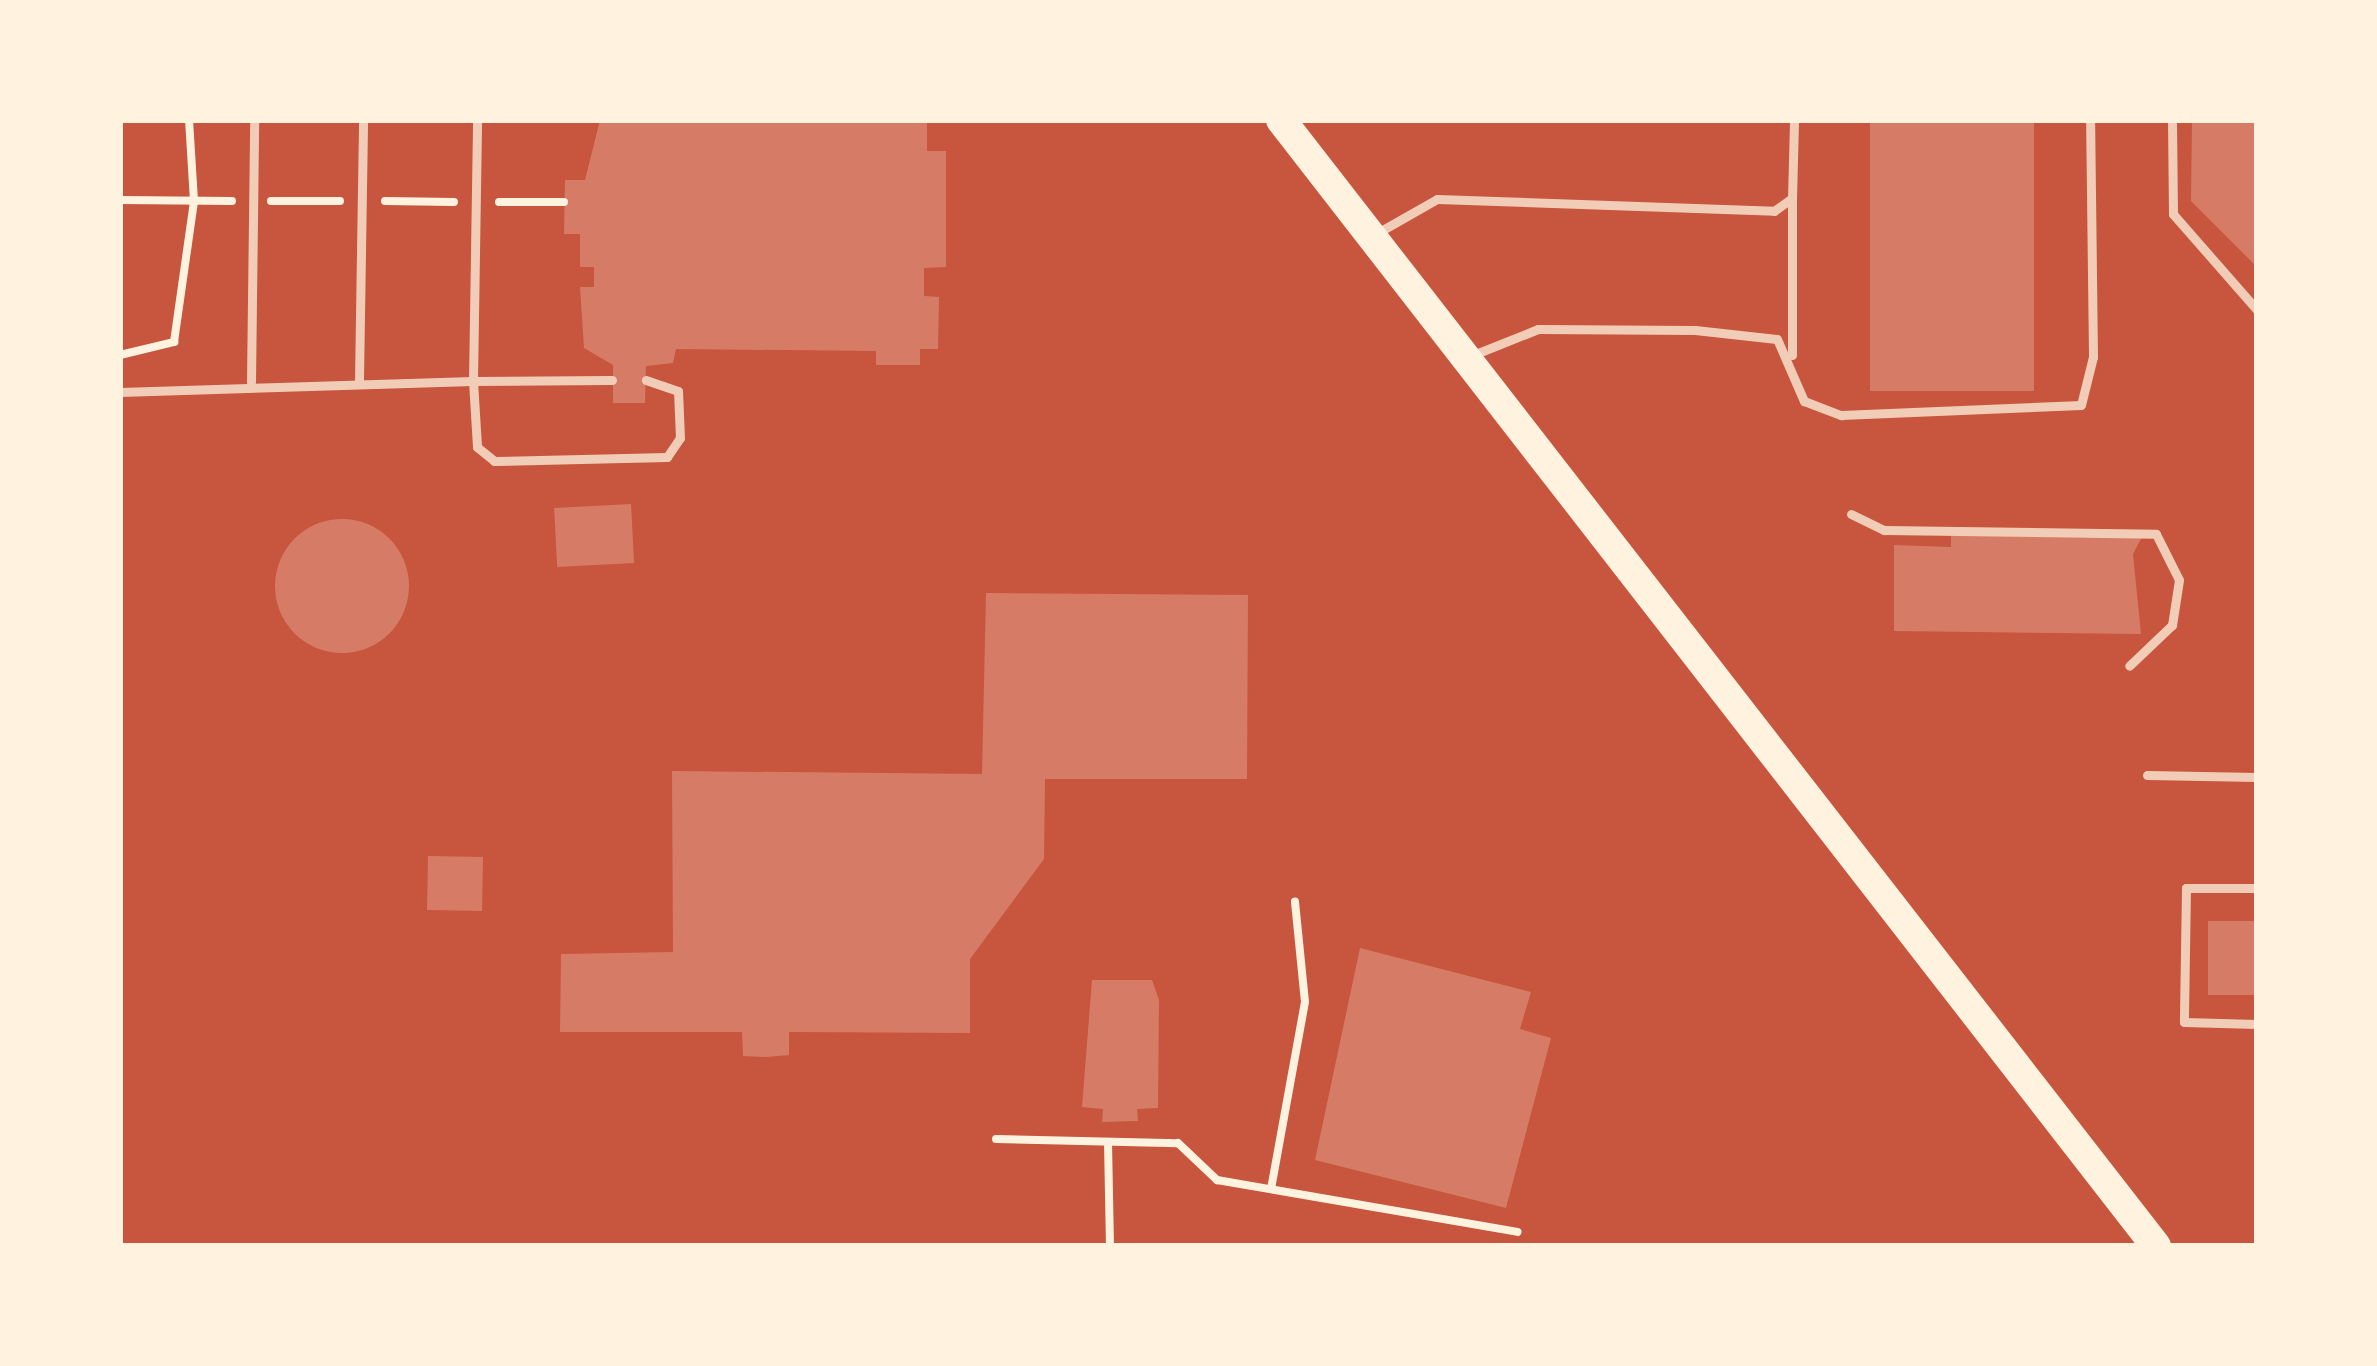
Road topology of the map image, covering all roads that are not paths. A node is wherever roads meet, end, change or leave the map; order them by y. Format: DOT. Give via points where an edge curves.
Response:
graph roads {
  1 [pos="254,120"];
  2 [pos="363,120"];
  3 [pos="477,120"];
  4 [pos="1281,120"];
  5 [pos="1794,120"];
  6 [pos="2090,120"];
  7 [pos="2172,120"];
  8 [pos="1792,198"];
  9 [pos="1370,237"];
  10 [pos="2257,310"];
  11 [pos="1792,356"];
  12 [pos="1463,360"];
  13 [pos="359,380"];
  14 [pos="612,380"];
  15 [pos="646,380"];
  16 [pos="473,381"];
  17 [pos="251,382"];
  18 [pos="120,392"];
  19 [pos="1851,514"];
  20 [pos="2129,666"];
  21 [pos="2146,775"];
  22 [pos="2257,777"];
  23 [pos="2257,889"];
  24 [pos="2257,1024"];
  25 [pos="2156,1246"];
  1 -- 17 [label="lane"];
  2 -- 13 [label="lane"];
  3 -- 16 [label="lane"];
  4 -- 9 [label="main road"];
  5 -- 8 [label="lane"];
  6 -- 11 [label="lane" via="2092,357 2081,405 1841,415 1804,401"];
  7 -- 10 [label="lane" via="2173,214"];
  8 -- 9 [label="lane" via="1774,211 1437,200"];
  8 -- 11 [label="lane"];
  9 -- 12 [label="main road"];
  11 -- 12 [label="lane" via="1778,339 1694,330 1538,329"];
  12 -- 25 [label="main road"];
  13 -- 16 [label="lane"];
  13 -- 17 [label="lane"];
  14 -- 16 [label="lane"];
  15 -- 16 [label="lane" via="678,392 680,438 667,458 494,461 473,433"];
  17 -- 18 [label="lane"];
  19 -- 20 [label="lane" via="1884,530 2156,534 2179,580 2172,625"];
  21 -- 22 [label="lane"];
  23 -- 24 [label="lane" via="2186,888 2184,1022"];
}
